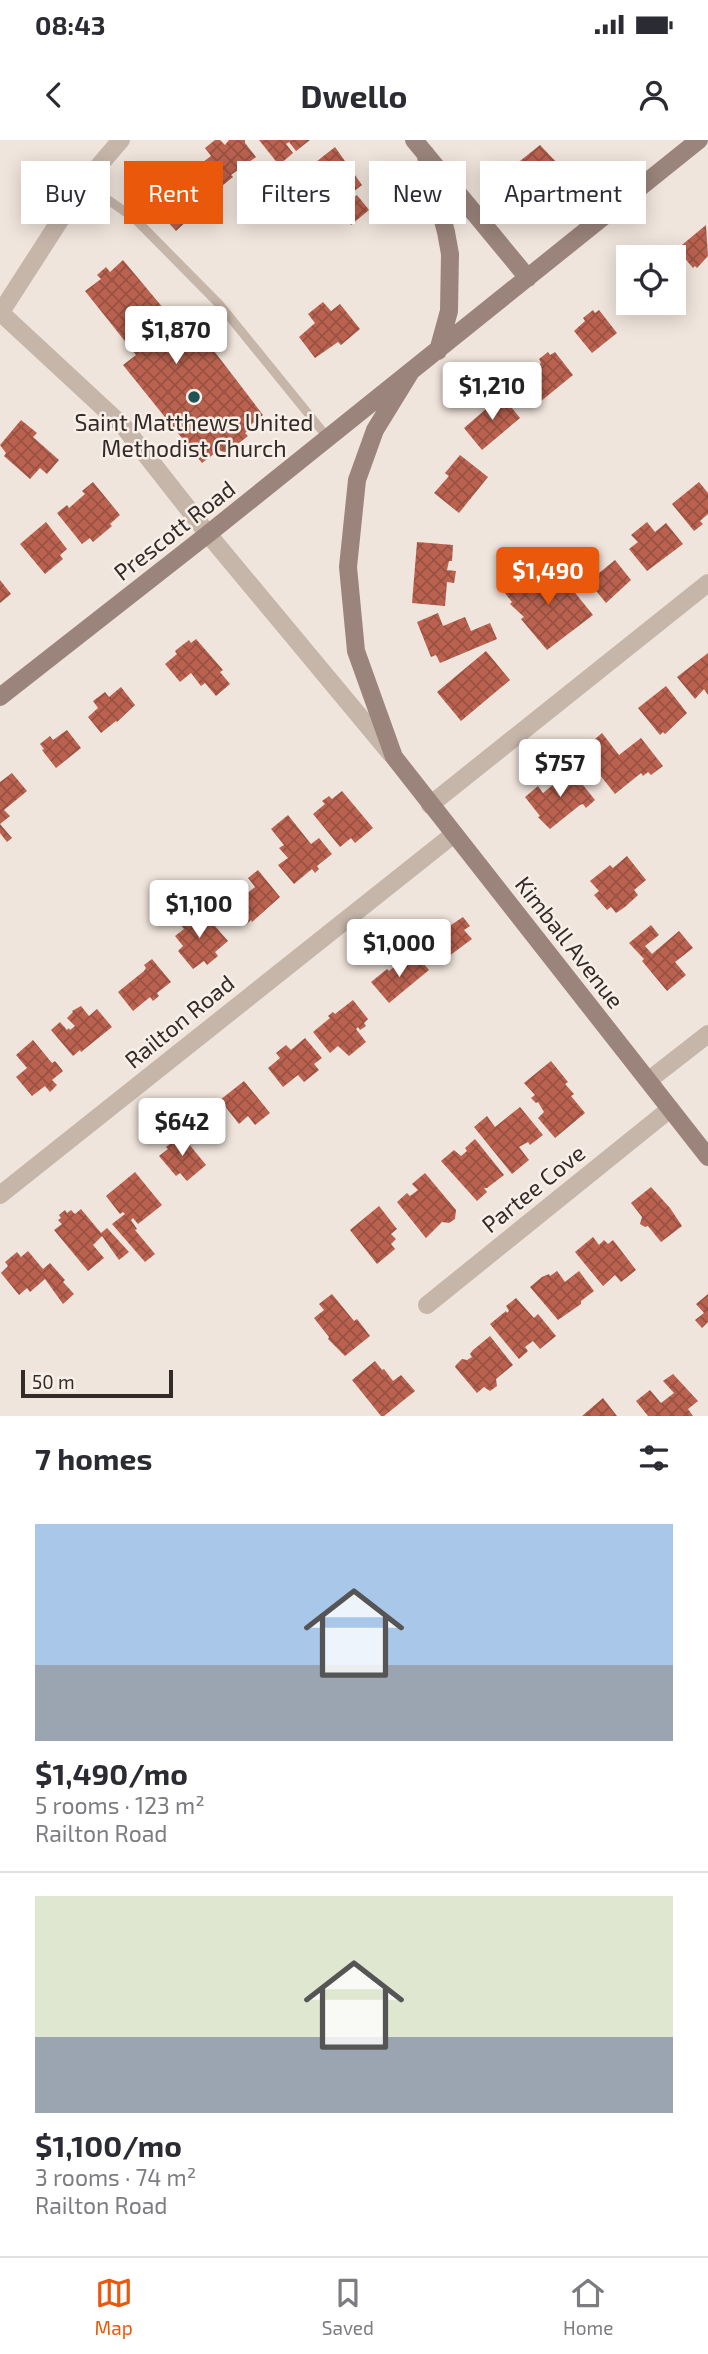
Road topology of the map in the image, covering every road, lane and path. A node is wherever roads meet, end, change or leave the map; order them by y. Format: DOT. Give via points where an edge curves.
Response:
graph roads {
  1 [pos="121,140"];
  2 [pos="699,140"];
  3 [pos="419,147"];
  4 [pos="103,161"];
  5 [pos="110,201"];
  6 [pos="58,224"];
  7 [pos="528,278"];
  8 [pos="1,312"];
  9 [pos="438,351"];
  10 [pos="410,373"];
  11 [pos="328,438"];
  12 [pos="208,534"];
  13 [pos="708,583"];
  14 [pos="0,697"];
  15 [pos="394,757"];
  16 [pos="430,805"];
  17 [pos="454,834"];
  18 [pos="708,1034"];
  19 [pos="649,1080"];
  20 [pos="670,1109"];
  21 [pos="708,1157"];
  22 [pos="0,1195"];
  23 [pos="427,1305"];
  1 -- 4 [label="street"];
  2 -- 7 [label="main road"];
  3 -- 7 [label="main road"];
  3 -- 9 [label="main road" via="450,254 449,311"];
  5 -- 11 [label="lane" via="134,218 220,306"];
  6 -- 8 [label="street"];
  7 -- 9 [label="main road, Prescott Road"];
  8 -- 12 [label="street, Kimball Avenue" via="124,427"];
  9 -- 10 [label="main road, Prescott Road"];
  10 -- 11 [label="main road, Prescott Road"];
  10 -- 15 [label="main road, Kimball Avenue" via="375,430 358,480 348,567 356,651"];
  11 -- 12 [label="main road, Prescott Road"];
  12 -- 14 [label="main road, Prescott Road"];
  12 -- 15 [label="street, Kimball Avenue"];
  13 -- 16 [label="street"];
  15 -- 16 [label="main road, Kimball Avenue"];
  16 -- 17 [label="main road, Kimball Avenue"];
  17 -- 19 [label="main road, Kimball Avenue"];
  17 -- 22 [label="street, Railton Road"];
  18 -- 19 [label="street"];
  19 -- 20 [label="main road, Kimball Avenue"];
  20 -- 21 [label="main road, Kimball Avenue"];
  20 -- 23 [label="street, Partee Cove"];
}
